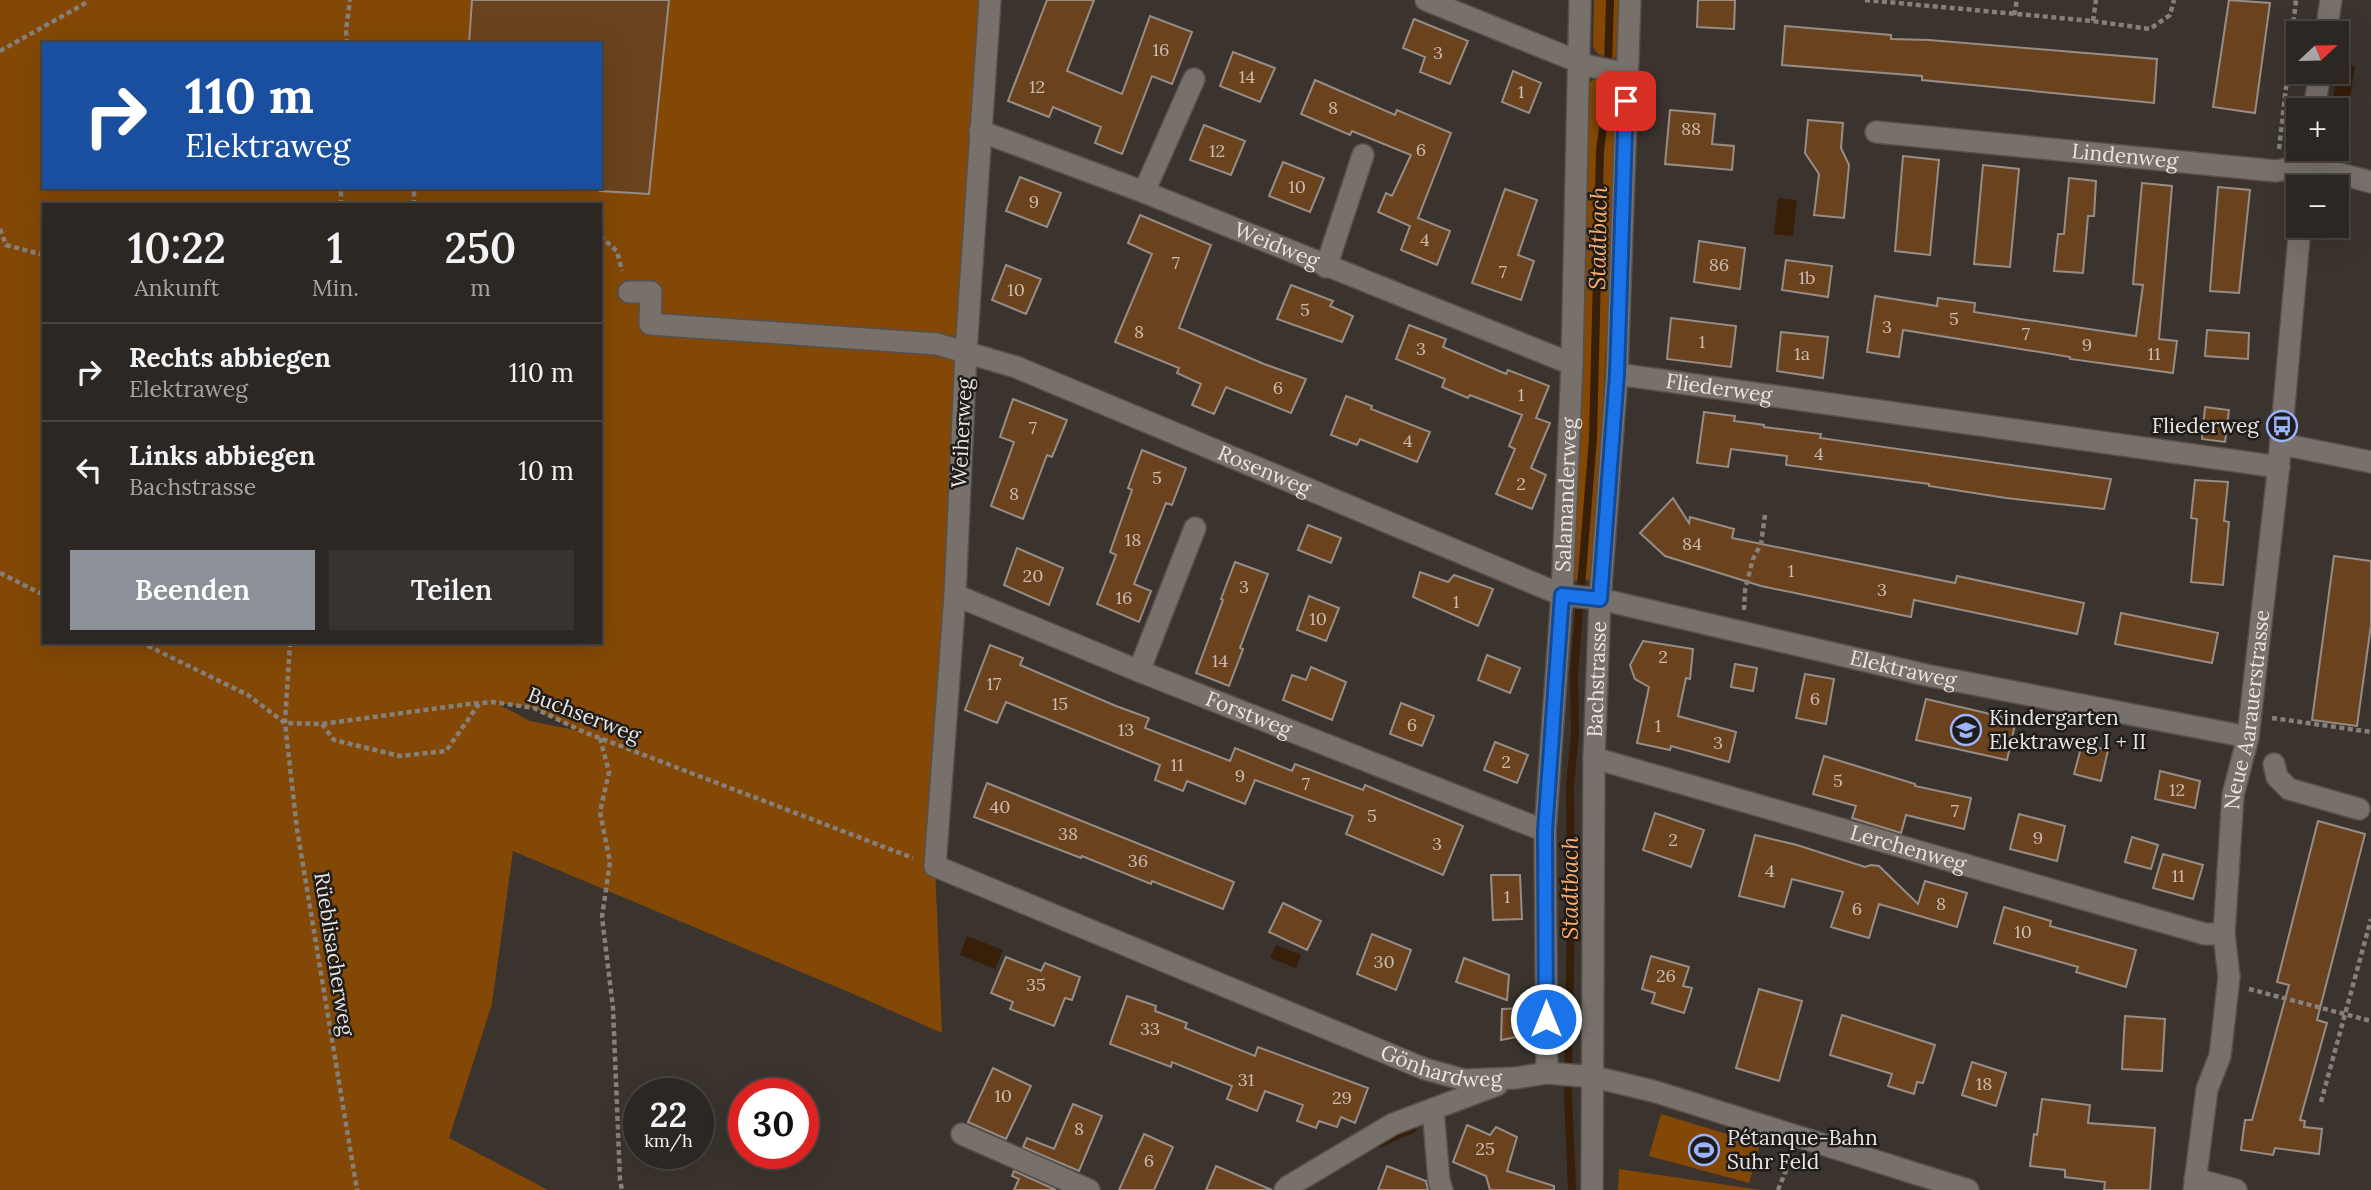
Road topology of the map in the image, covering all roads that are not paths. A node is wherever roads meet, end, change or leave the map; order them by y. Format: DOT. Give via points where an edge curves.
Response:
graph roads {
  1 [pos="990,0"];
  2 [pos="1426,0"];
  3 [pos="1580,0"];
  4 [pos="1630,0"];
  5 [pos="2331,0"];
  6 [pos="2328,21"];
  7 [pos="1584,64"];
  8 [pos="1623,74"];
  9 [pos="1194,79"];
  10 [pos="980,131"];
  11 [pos="1876,132"];
  12 [pos="1363,155"];
  13 [pos="2298,161"];
  14 [pos="2317,161"];
  15 [pos="2371,182"];
  16 [pos="1144,192"];
  17 [pos="2299,238"];
  18 [pos="1326,267"];
  19 [pos="629,292"];
  20 [pos="966,351"];
  21 [pos="1572,364"];
  22 [pos="1617,374"];
  23 [pos="2281,444"];
  24 [pos="2371,462"];
  25 [pos="2279,467"];
  26 [pos="1195,528"];
  27 [pos="955,595"];
  28 [pos="1562,595"];
  29 [pos="1600,599"];
  30 [pos="1139,671"];
  31 [pos="2248,737"];
  32 [pos="1594,758"];
  33 [pos="2274,764"];
  34 [pos="2359,809"];
  35 [pos="1545,831"];
  36 [pos="935,866"];
  37 [pos="2224,934"];
  38 [pos="1546,1073"];
  39 [pos="1594,1077"];
  40 [pos="1516,1078"];
  41 [pos="1433,1109"];
  42 [pos="962,1134"];
  43 [pos="2195,1185"];
  44 [pos="1088,1190"];
  45 [pos="1285,1190"];
  46 [pos="1442,1190"];
  47 [pos="1592,1190"];
  48 [pos="1968,1190"];
  49 [pos="2236,1190"];
  1 -- 10 [label="street, Weiherweg"];
  2 -- 7 [label="street"];
  3 -- 7 [label="street, Salamanderweg"];
  4 -- 8 [label="street, Bachstrasse"];
  5 -- 6 [label="street"];
  7 -- 8 [label="street"];
  7 -- 21 [label="street, Salamanderweg"];
  8 -- 22 [label="street, Bachstrasse"];
  9 -- 16 [label="street"];
  10 -- 16 [label="street, Weidweg"];
  10 -- 20 [label="street, Weiherweg"];
  11 -- 13 [label="street, Lindenweg" via="2276,171"];
  12 -- 18 [label="street"];
  14 -- 15 [label="street, Lindenweg"];
  16 -- 18 [label="street, Weidweg"];
  17 -- 23 [label="street, Neue Aarauerstrasse"];
  18 -- 21 [label="street, Weidweg"];
  19 -- 20 [label="street, Rosenweg" via="651,292 650,324 937,344"];
  20 -- 27 [label="street, Weiherweg"];
  20 -- 28 [label="street, Rosenweg"];
  21 -- 28 [label="street, Salamanderweg"];
  22 -- 25 [label="street, Fliederweg"];
  22 -- 29 [label="street, Bachstrasse"];
  23 -- 24 [label="street"];
  23 -- 25 [label="street, Neue Aarauerstrasse"];
  25 -- 31 [label="street, Neue Aarauerstrasse"];
  26 -- 30 [label="street"];
  27 -- 30 [label="street, Forstweg"];
  27 -- 36 [label="street, Weiherweg"];
  28 -- 29 [label="street, Elektraweg"];
  28 -- 35 [label="street, Salamanderweg"];
  29 -- 31 [label="street, Elektraweg" via="1926,675"];
  29 -- 32 [label="street, Bachstrasse"];
  30 -- 35 [label="street, Forstweg"];
  31 -- 37 [label="street, Neue Aarauerstrasse" via="2234,794"];
  32 -- 37 [label="street, Lerchenweg" via="2205,934"];
  32 -- 39 [label="street, Bachstrasse"];
  33 -- 34 [label="street" via="2277,777 2289,789"];
  35 -- 38 [label="street, Salamanderweg"];
  36 -- 40 [label="street, Gönhardweg" via="1424,1069 1465,1080"];
  37 -- 43 [label="street, Neue Aarauerstrasse" via="2228,984 2220,1056 2207,1088"];
  38 -- 39 [label="street, Gönhardweg"];
  38 -- 40 [label="street, Gönhardweg"];
  39 -- 47 [label="street, Bachstrasse"];
  39 -- 48 [label="street, Gönhardweg" via="1653,1091"];
  40 -- 41 [label="street"];
  41 -- 45 [label="street" via="1393,1124"];
  41 -- 46 [label="street"];
  42 -- 44 [label="street"];
  43 -- 49 [label="street"];
}
